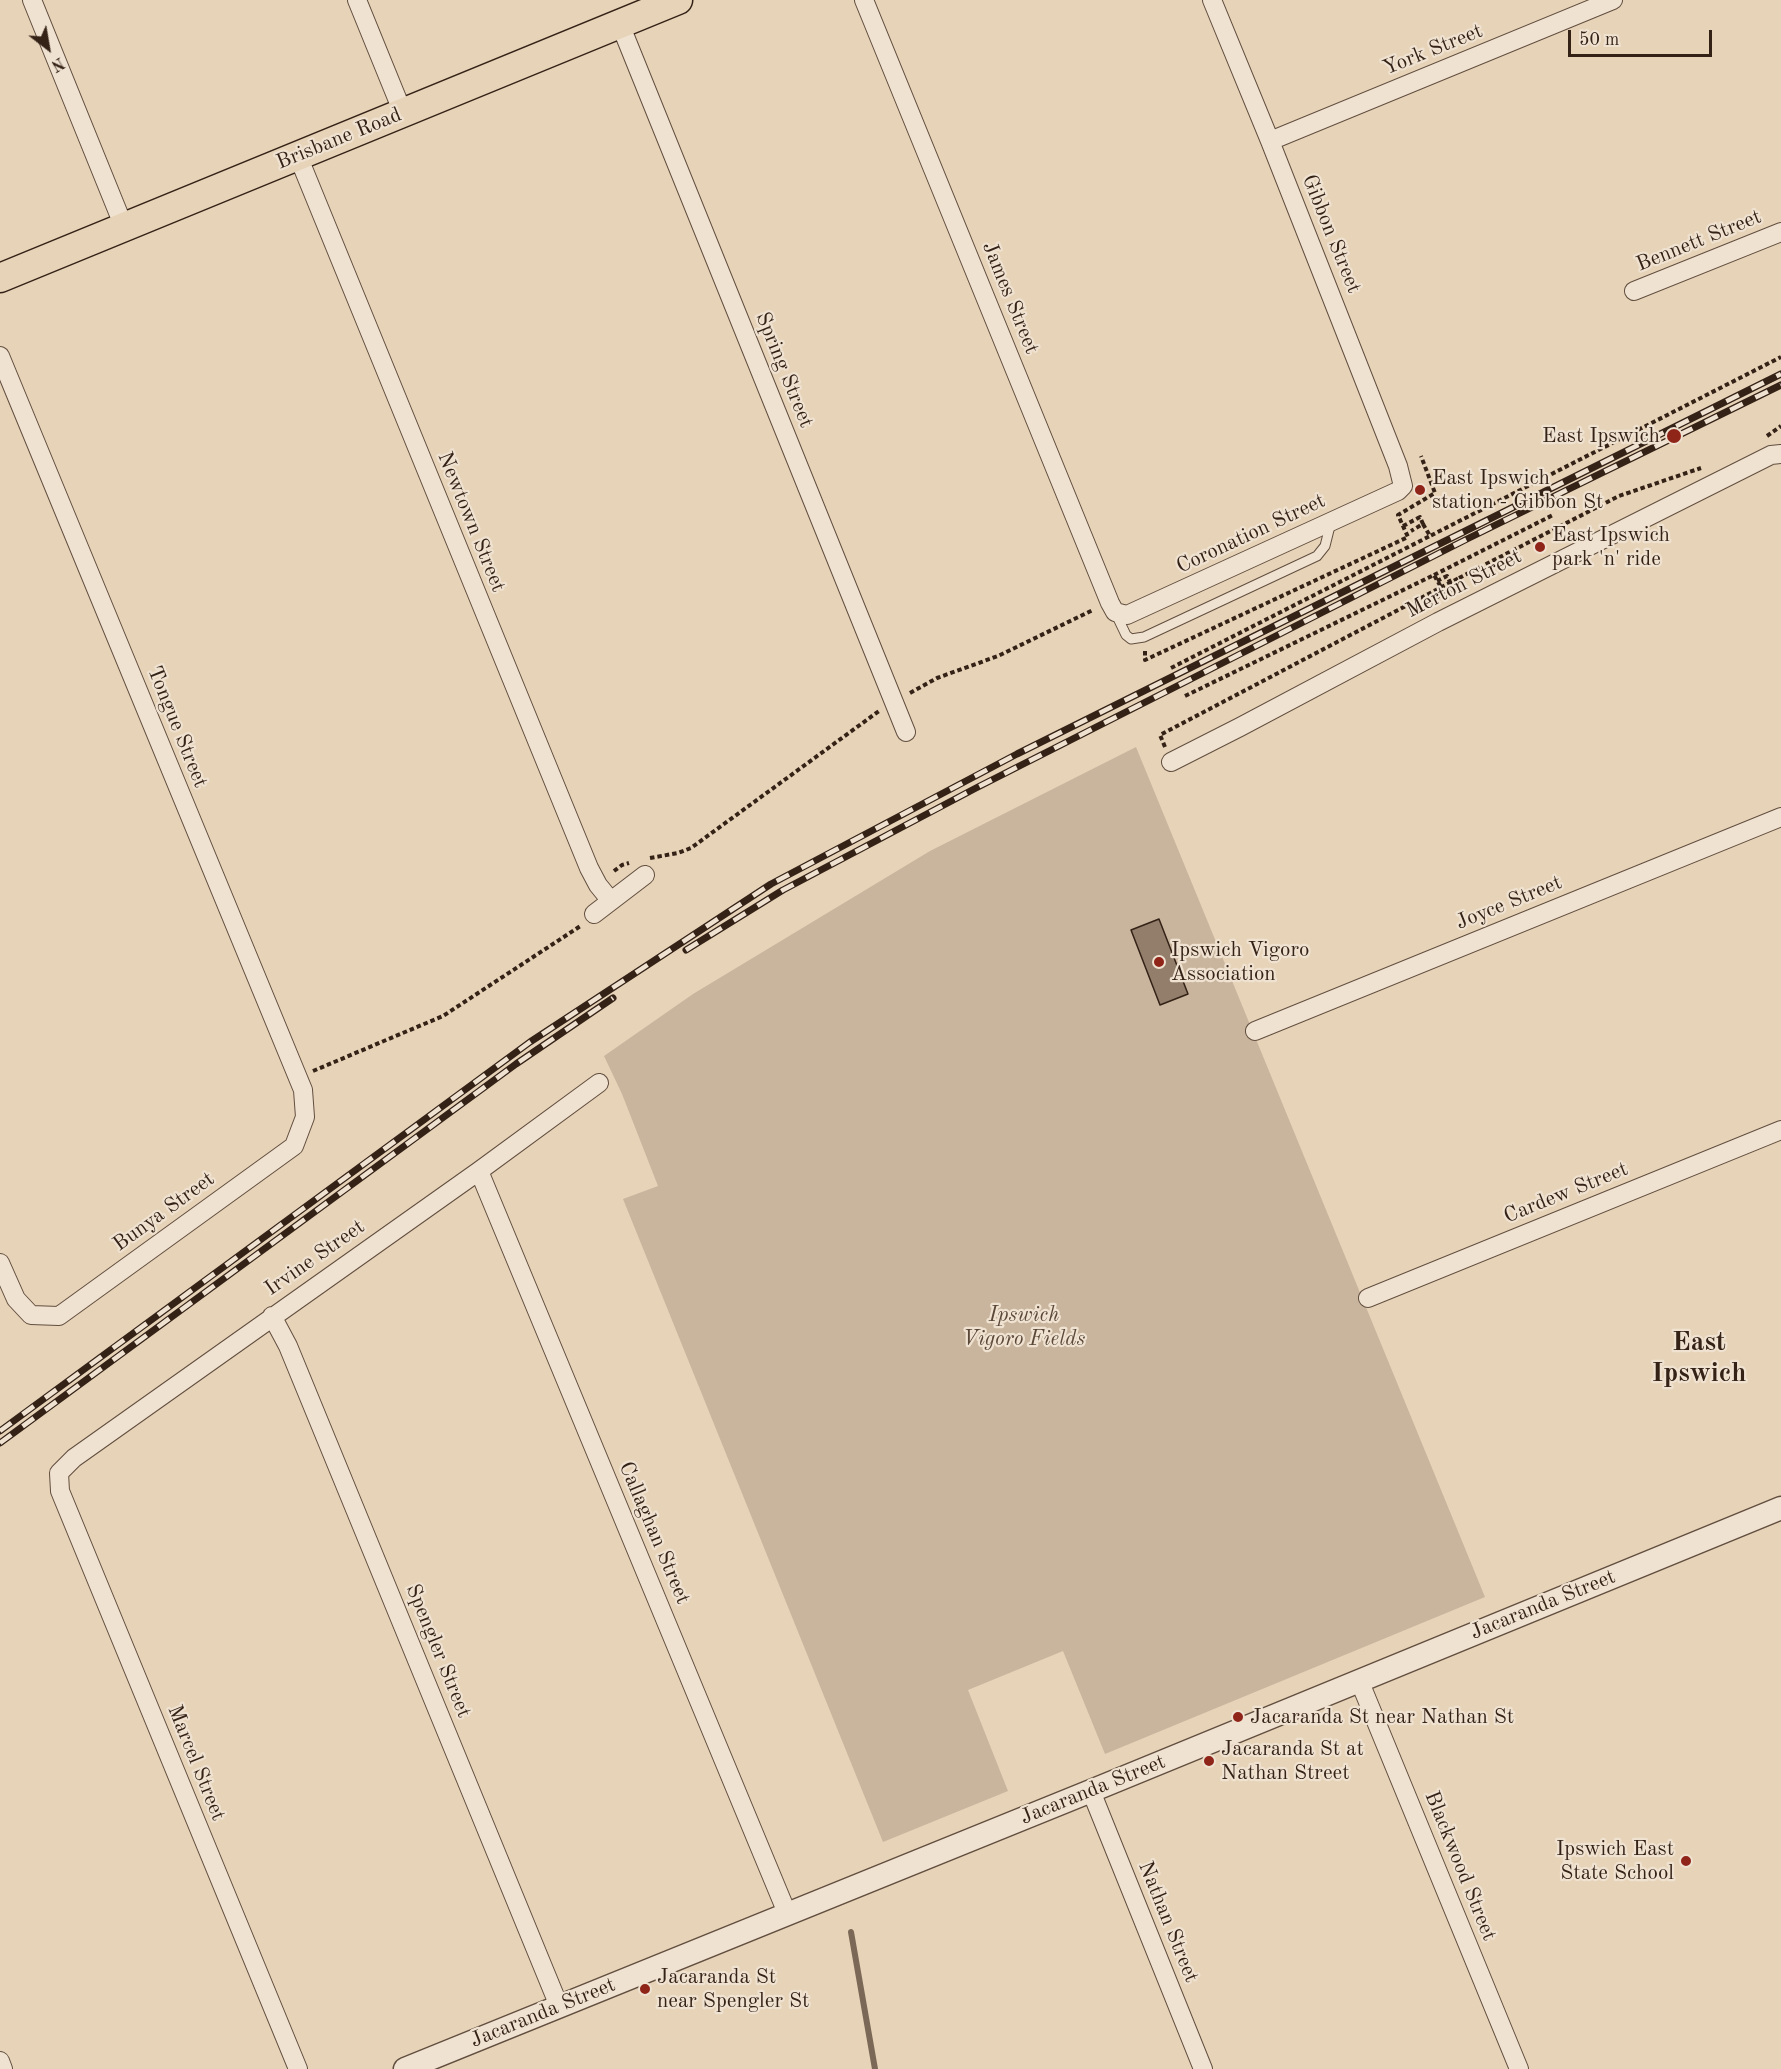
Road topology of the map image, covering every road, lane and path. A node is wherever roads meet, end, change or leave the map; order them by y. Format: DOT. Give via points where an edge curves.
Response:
graph roads {
  1 [pos="32,0"];
  2 [pos="357,0"];
  3 [pos="678,0"];
  4 [pos="864,0"];
  5 [pos="1212,0"];
  6 [pos="1613,0"];
  7 [pos="620,24"];
  8 [pos="403,113"];
  9 [pos="1270,141"];
  10 [pos="298,156"];
  11 [pos="124,227"];
  12 [pos="1781,232"];
  13 [pos="0,278"];
  14 [pos="1634,291"];
  15 [pos="0,356"];
  16 [pos="1781,357"];
  17 [pos="1781,454"];
  18 [pos="1701,467"];
  19 [pos="1403,486"];
  20 [pos="1552,515"];
  21 [pos="1331,522"];
  22 [pos="1423,524"];
  23 [pos="1403,526"];
  24 [pos="1411,531"];
  25 [pos="1430,536"];
  26 [pos="1408,537"];
  27 [pos="1434,574"];
  28 [pos="1459,578"];
  29 [pos="1437,581"];
  30 [pos="1440,589"];
  31 [pos="1435,598"];
  32 [pos="1094,610"];
  33 [pos="1115,612"];
  34 [pos="1144,637"];
  35 [pos="1171,668"];
  36 [pos="910,693"];
  37 [pos="1185,696"];
  38 [pos="882,709"];
  39 [pos="906,732"];
  40 [pos="1171,762"];
  41 [pos="1781,817"];
  42 [pos="639,866"];
  43 [pos="614,871"];
  44 [pos="611,901"];
  45 [pos="588,916"];
  46 [pos="1255,1031"];
  47 [pos="298,1078"];
  48 [pos="599,1083"];
  49 [pos="305,1117"];
  50 [pos="1781,1130"];
  51 [pos="479,1171"];
  52 [pos="0,1263"];
  53 [pos="1368,1298"];
  54 [pos="272,1316"];
  55 [pos="59,1473"];
  56 [pos="1781,1508"];
  57 [pos="1359,1680"];
  58 [pos="1091,1791"];
  59 [pos="787,1913"];
  60 [pos="559,2006"];
  61 [pos="0,2061"];
  62 [pos="3,2069"];
  63 [pos="297,2069"];
  64 [pos="405,2069"];
  65 [pos="1203,2069"];
  66 [pos="1519,2069"];
  1 -- 11 [label="street"];
  2 -- 8 [label="street"];
  3 -- 7 [label="main road, Brisbane Road"];
  4 -- 33 [label="street, James Street"];
  5 -- 9 [label="street, Gibbon Street"];
  6 -- 9 [label="street, York Street"];
  7 -- 8 [label="main road, Brisbane Road"];
  7 -- 39 [label="street, Spring Street"];
  8 -- 10 [label="main road, Brisbane Road"];
  9 -- 19 [label="street, Gibbon Street"];
  10 -- 11 [label="main road, Brisbane Road"];
  10 -- 44 [label="street, Newtown Street" via="589,868"];
  11 -- 13 [label="main road, Brisbane Road"];
  12 -- 14 [label="street, Bennett Street"];
  15 -- 47 [label="street, Tongue Street"];
  16 -- 25 [label="path"];
  17 -- 40 [label="street, Merton Street" via="1771,455 1438,622"];
  18 -- 28 [label="path" via="1618,496"];
  19 -- 21 [label="street, Coronation Street"];
  20 -- 27 [label="path"];
  21 -- 33 [label="street, Coronation Street" via="1127,615"];
  21 -- 34 [label="lane" via="1325,546 1317,556"];
  22 -- 23 [label="path" via="1420,517"];
  22 -- 24 [label="path"];
  22 -- 25 [label="path"];
  25 -- 35 [label="path"];
  26 -- 34 [label="path" via="1145,660"];
  27 -- 29 [label="path"];
  27 -- 37 [label="path"];
  28 -- 30 [label="path"];
  28 -- 31 [label="path" via="1462,586"];
  29 -- 30 [label="path"];
  29 -- 30 [label="path, bridge" via="1447,576 1452,586"];
  30 -- 40 [label="path" via="1160,735"];
  32 -- 36 [label="path"];
  33 -- 34 [label="lane" via="1126,635 1131,639"];
  38 -- 42 [label="path" via="691,848 658,855"];
  41 -- 46 [label="street, Joyce Street"];
  42 -- 43 [label="path" via="622,865"];
  42 -- 44 [label="street"];
  44 -- 45 [label="street"];
  45 -- 47 [label="path" via="580,927 443,1016"];
  47 -- 49 [label="street, Tongue Street"];
  48 -- 51 [label="street, Irvine Street"];
  49 -- 52 [label="street, Bunya Street" via="294,1146 59,1316 31,1315 16,1299"];
  50 -- 53 [label="street, Cardew Street"];
  51 -- 54 [label="street, Irvine Street"];
  51 -- 59 [label="street, Callaghan Street"];
  54 -- 55 [label="street, Irvine Street" via="74,1458"];
  54 -- 60 [label="street, Spengler Street" via="293,1357"];
  55 -- 63 [label="street, Marcel Street" via="60,1491"];
  56 -- 57 [label="street, Jacaranda Street"];
  57 -- 58 [label="street, Jacaranda Street"];
  57 -- 66 [label="street, Blackwood Street"];
  58 -- 59 [label="street, Jacaranda Street"];
  58 -- 65 [label="street, Nathan Street"];
  59 -- 60 [label="street, Jacaranda Street"];
  60 -- 64 [label="street, Jacaranda Street"];
  61 -- 62 [label="street"];
}
